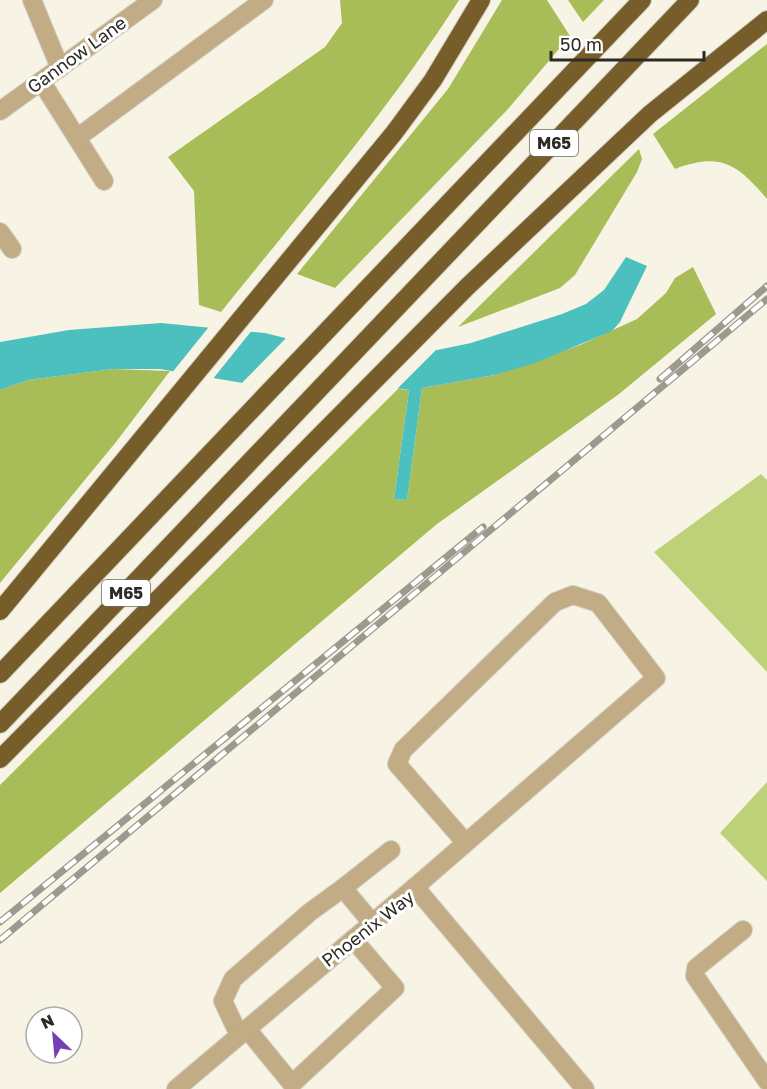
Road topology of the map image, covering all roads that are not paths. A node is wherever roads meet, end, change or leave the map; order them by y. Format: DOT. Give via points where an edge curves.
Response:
graph roads {
  1 [pos="32,0"];
  2 [pos="153,0"];
  3 [pos="264,0"];
  4 [pos="481,0"];
  5 [pos="642,0"];
  6 [pos="690,0"];
  7 [pos="767,21"];
  8 [pos="60,68"];
  9 [pos="41,81"];
  10 [pos="0,108"];
  11 [pos="77,138"];
  12 [pos="104,181"];
  13 [pos="0,232"];
  14 [pos="12,249"];
  15 [pos="0,611"];
  16 [pos="0,674"];
  17 [pos="0,724"];
  18 [pos="0,759"];
  19 [pos="465,842"];
  20 [pos="391,850"];
  21 [pos="415,887"];
  22 [pos="343,888"];
  23 [pos="372,923"];
  24 [pos="743,930"];
  25 [pos="353,939"];
  26 [pos="243,1032"];
  27 [pos="767,1081"];
  28 [pos="189,1085"];
  29 [pos="585,1089"];
  1 -- 8 [label="street"];
  2 -- 8 [label="street, Gannow Lane"];
  3 -- 11 [label="street"];
  4 -- 15 [label="highway" via="433,80 394,133"];
  5 -- 16 [label="highway, M65"];
  6 -- 17 [label="highway, M65"];
  7 -- 18 [label="highway" via="650,114 467,287"];
  8 -- 9 [label="street, Gannow Lane"];
  9 -- 10 [label="street, Gannow Lane"];
  9 -- 11 [label="street"];
  11 -- 12 [label="street"];
  13 -- 14 [label="street"];
  19 -- 19 [label="street" via="656,678 598,603 573,595 555,602 403,750 397,764"];
  19 -- 21 [label="street"];
  20 -- 22 [label="street"];
  21 -- 23 [label="street, Phoenix Way"];
  21 -- 29 [label="street, Phoenix Way"];
  22 -- 23 [label="street"];
  22 -- 26 [label="street" via="233,979 223,1002"];
  23 -- 25 [label="street, Phoenix Way"];
  24 -- 27 [label="street" via="696,968 694,976"];
  25 -- 26 [label="street, Phoenix Way"];
  25 -- 26 [label="street" via="395,988 292,1084"];
  26 -- 28 [label="street, Phoenix Way"];
}
